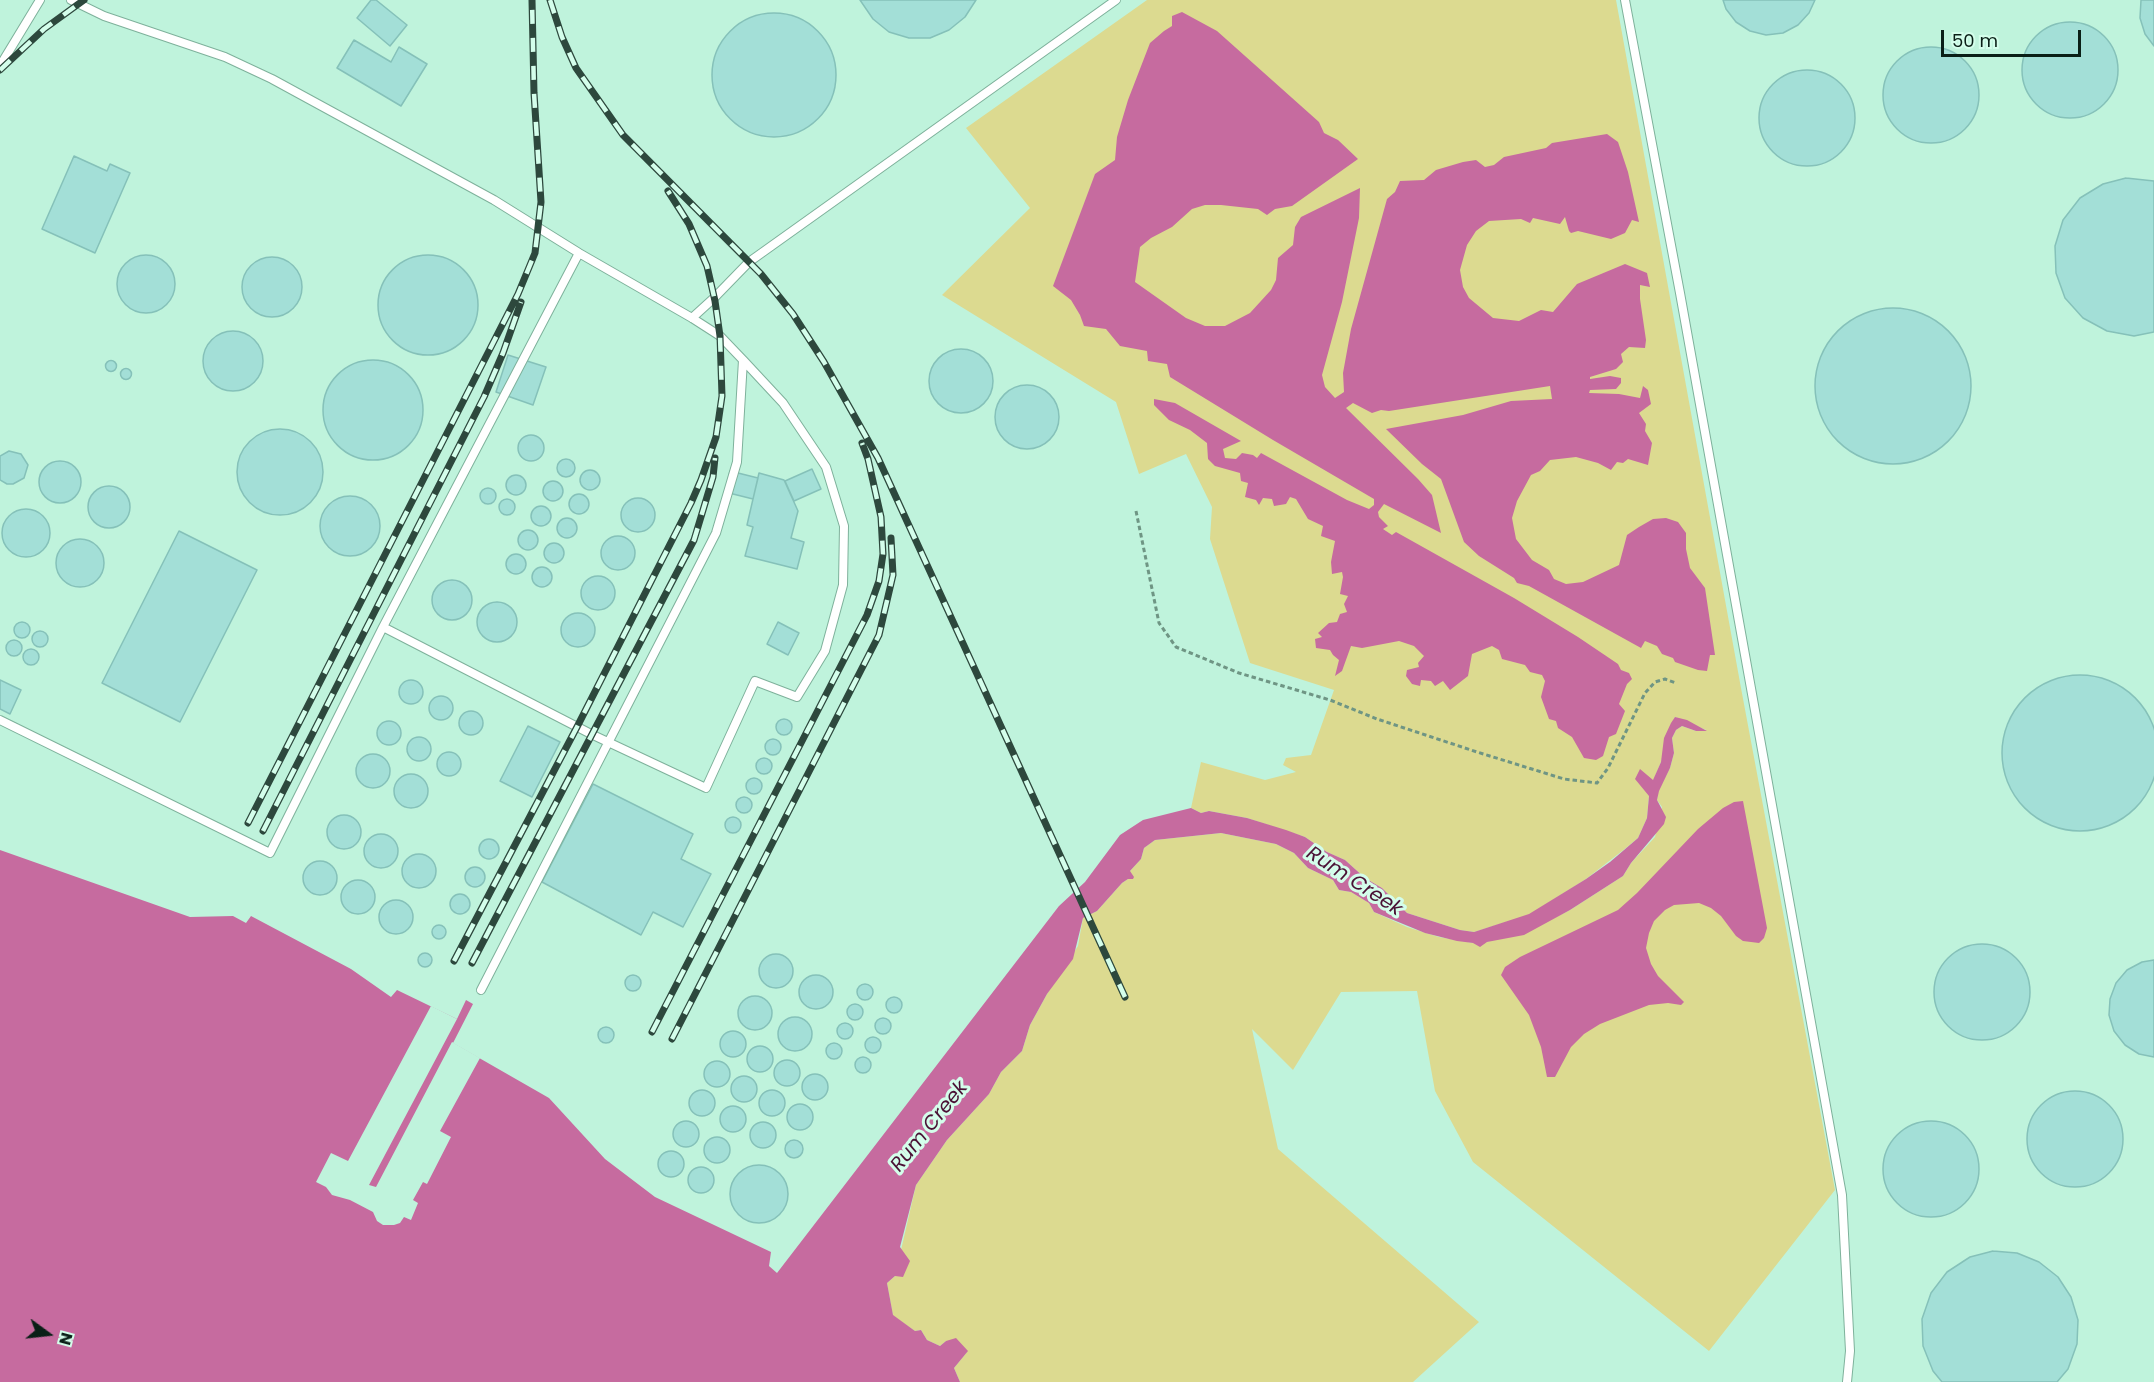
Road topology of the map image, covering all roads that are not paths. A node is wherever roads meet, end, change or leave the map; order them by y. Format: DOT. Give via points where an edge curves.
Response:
graph roads {
  1 [pos="40,0"];
  2 [pos="71,0"];
  3 [pos="1116,0"];
  4 [pos="1625,0"];
  5 [pos="0,66"];
  6 [pos="579,253"];
  7 [pos="692,318"];
  8 [pos="743,360"];
  9 [pos="382,627"];
  10 [pos="0,720"];
  11 [pos="608,742"];
  12 [pos="481,990"];
  13 [pos="1847,1382"];
  1 -- 5 [label="lane"];
  2 -- 6 [label="lane" via="104,16 225,57 272,79 494,200"];
  3 -- 7 [label="lane" via="749,262"];
  4 -- 13 [label="lane" via="1842,1195 1850,1351"];
  6 -- 7 [label="lane"];
  6 -- 9 [label="lane"];
  7 -- 8 [label="lane" via="720,336"];
  8 -- 11 [label="lane" via="737,462 716,533"];
  8 -- 11 [label="lane" via="783,403 826,466 844,526 843,585 825,651 797,697 755,681 706,788"];
  9 -- 10 [label="lane" via="270,853"];
  9 -- 11 [label="lane"];
  11 -- 12 [label="lane"];
}
